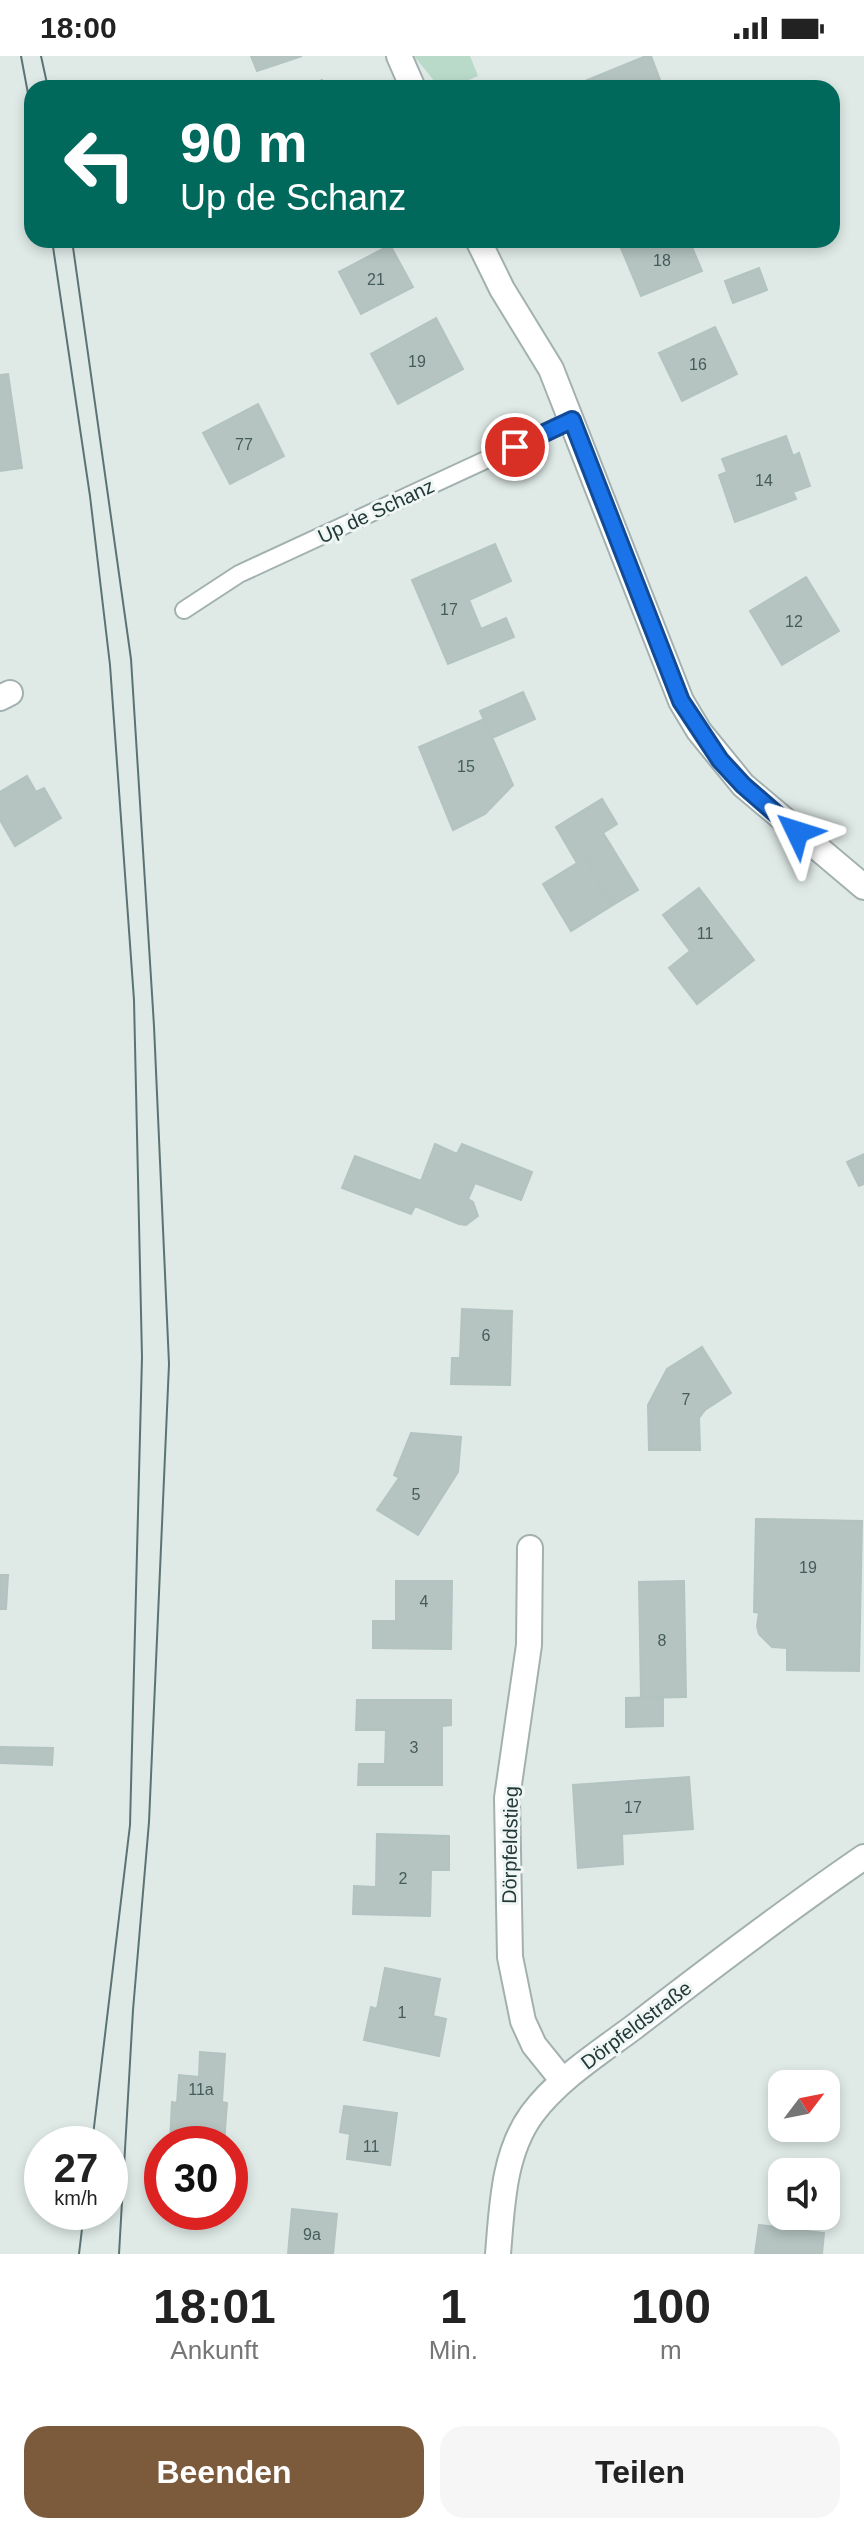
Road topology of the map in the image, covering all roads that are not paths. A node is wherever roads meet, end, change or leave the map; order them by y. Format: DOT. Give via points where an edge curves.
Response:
graph roads {
  1 [pos="399,56"];
  2 [pos="410,80"];
  3 [pos="482,248"];
  4 [pos="572,420"];
  5 [pos="184,610"];
  6 [pos="864,887"];
  7 [pos="530,1548"];
  8 [pos="864,1857"];
  9 [pos="563,2081"];
  10 [pos="498,2254"];
  1 -- 2 [label="street"];
  3 -- 4 [label="street" via="551,369"];
  4 -- 5 [label="lane, Up de Schanz" via="239,574"];
  4 -- 6 [label="street" via="668,672 699,731 743,785"];
  7 -- 9 [label="street, Dörpfeldstieg" via="529,1645 507,1798 510,1957 528,2033"];
  8 -- 9 [label="street, Dörpfeldstraße"];
  9 -- 10 [label="street, Dörpfeldstraße" via="532,2114 514,2148 503,2191"];
}
